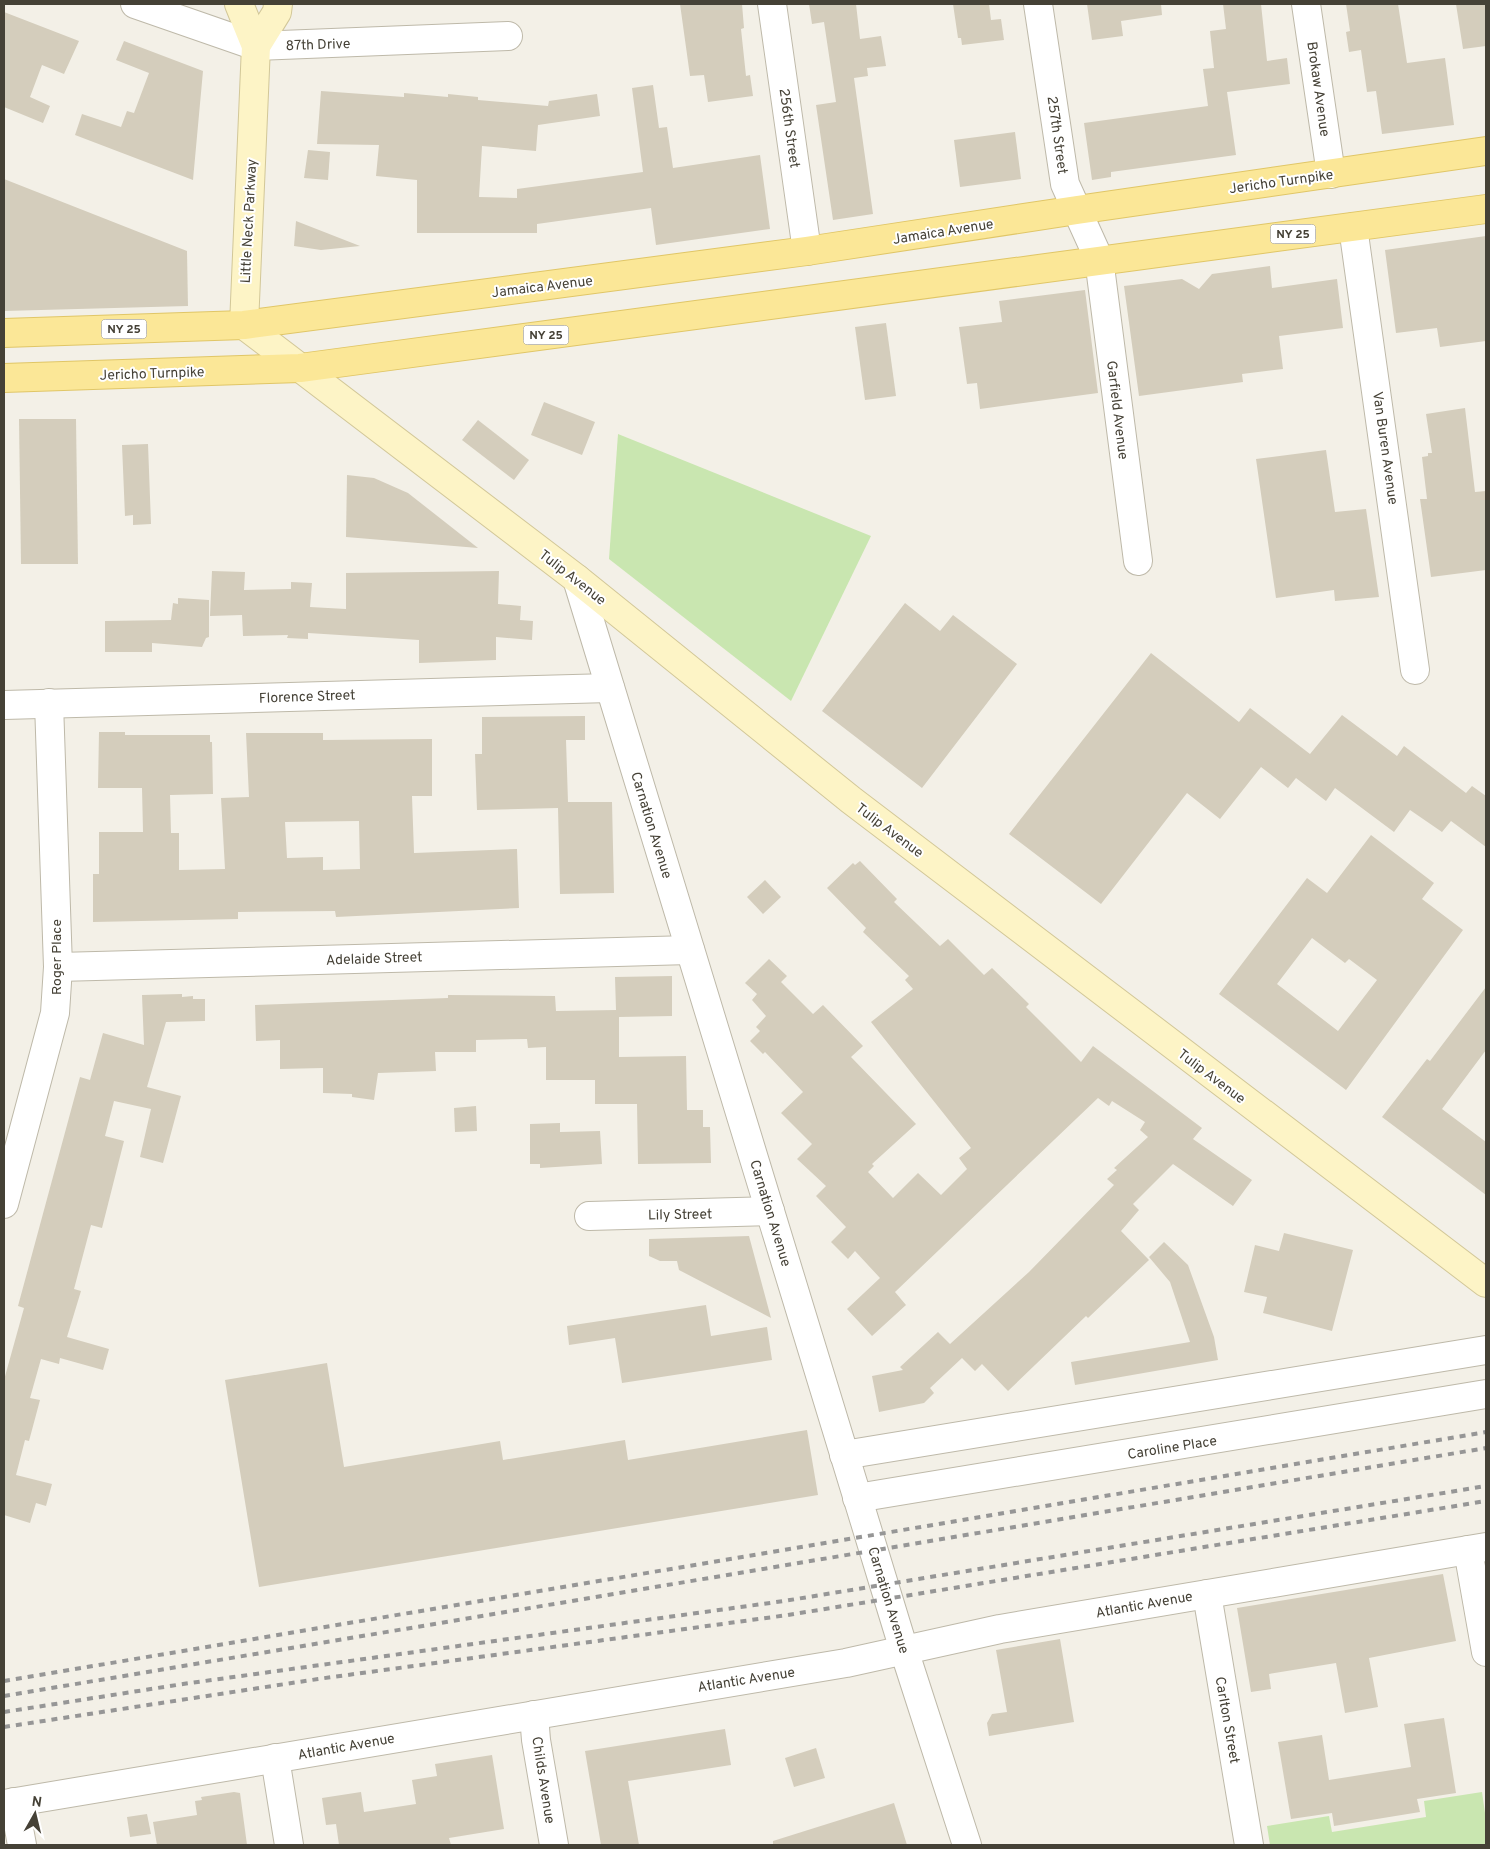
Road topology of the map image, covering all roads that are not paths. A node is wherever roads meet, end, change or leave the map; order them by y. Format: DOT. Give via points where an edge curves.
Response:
graph roads {
  1 [pos="135,4"];
  2 [pos="238,4"];
  3 [pos="278,4"];
  4 [pos="772,4"];
  5 [pos="1038,4"];
  6 [pos="1306,4"];
  7 [pos="508,36"];
  8 [pos="256,46"];
  9 [pos="1486,151"];
  10 [pos="1332,174"];
  11 [pos="1486,209"];
  12 [pos="1076,210"];
  13 [pos="1353,227"];
  14 [pos="807,251"];
  15 [pos="1099,260"];
  16 [pos="244,325"];
  17 [pos="4,333"];
  18 [pos="300,368"];
  19 [pos="4,378"];
  20 [pos="1138,561"];
  21 [pos="577,579"];
  22 [pos="1416,670"];
  23 [pos="610,688"];
  24 [pos="49,703"];
  25 [pos="4,705"];
  26 [pos="690,950"];
  27 [pos="58,967"];
  28 [pos="4,1204"];
  29 [pos="770,1211"];
  30 [pos="589,1216"];
  31 [pos="1486,1283"];
  32 [pos="1486,1350"];
  33 [pos="1486,1394"];
  34 [pos="844,1455"];
  35 [pos="858,1498"];
  36 [pos="1477,1549"];
  37 [pos="1207,1594"];
  38 [pos="904,1650"];
  39 [pos="1486,1652"];
  40 [pos="534,1715"];
  41 [pos="275,1758"];
  42 [pos="9,1803"];
  43 [pos="22,1845"];
  44 [pos="289,1845"];
  45 [pos="554,1845"];
  46 [pos="967,1845"];
  47 [pos="1249,1845"];
  1 -- 8 [label="street, 87th Drive"];
  2 -- 8 [label="main road, Little Neck Parkway"];
  3 -- 8 [label="main road, Little Neck Parkway" via="277,12"];
  4 -- 14 [label="street, 256th Street"];
  5 -- 12 [label="street, 257th Street" via="1065,184"];
  6 -- 10 [label="street, Brokaw Avenue"];
  7 -- 8 [label="street, 87th Drive"];
  8 -- 16 [label="main road, Little Neck Parkway"];
  9 -- 10 [label="main road, Jericho Turnpike / NY 25"];
  10 -- 12 [label="main road, Jericho Turnpike / NY 25"];
  11 -- 13 [label="main road, NY 25"];
  12 -- 14 [label="main road, Jamaica Avenue / NY 25"];
  12 -- 15 [label="street, 257th Street"];
  13 -- 15 [label="main road, NY 25"];
  13 -- 22 [label="street, Van Buren Avenue"];
  14 -- 16 [label="main road, Jamaica Avenue / NY 25"];
  15 -- 18 [label="main road, NY 25"];
  15 -- 20 [label="street, Garfield Avenue"];
  16 -- 17 [label="main road, Jamaica Avenue / NY 25"];
  16 -- 18 [label="main road"];
  18 -- 19 [label="main road, Jericho Turnpike / NY 25"];
  18 -- 21 [label="main road, Tulip Avenue"];
  21 -- 23 [label="street, Carnation Avenue"];
  21 -- 31 [label="main road, Tulip Avenue" via="821,777"];
  23 -- 24 [label="street, Florence Street"];
  23 -- 26 [label="street, Carnation Avenue"];
  24 -- 25 [label="street, Florence Street"];
  24 -- 27 [label="street, Roger Place"];
  26 -- 27 [label="street, Adelaide Street"];
  26 -- 29 [label="street, Carnation Avenue"];
  27 -- 28 [label="street, Roger Place" via="55,1013"];
  29 -- 30 [label="street, Lily Street"];
  29 -- 34 [label="street, Carnation Avenue"];
  32 -- 34 [label="street"];
  33 -- 35 [label="street, Caroline Place"];
  34 -- 35 [label="street, Carnation Avenue"];
  35 -- 38 [label="street, Carnation Avenue"];
  36 -- 37 [label="street, Atlantic Avenue"];
  36 -- 39 [label="street"];
  37 -- 38 [label="street, Atlantic Avenue" via="1000,1629"];
  37 -- 47 [label="street, Carlton Street"];
  38 -- 40 [label="street, Atlantic Avenue" via="846,1663"];
  38 -- 46 [label="street, Carnation Avenue"];
  40 -- 41 [label="street, Atlantic Avenue"];
  40 -- 45 [label="street, Childs Avenue"];
  41 -- 42 [label="street, Atlantic Avenue"];
  41 -- 44 [label="street"];
  42 -- 43 [label="street"];
}
